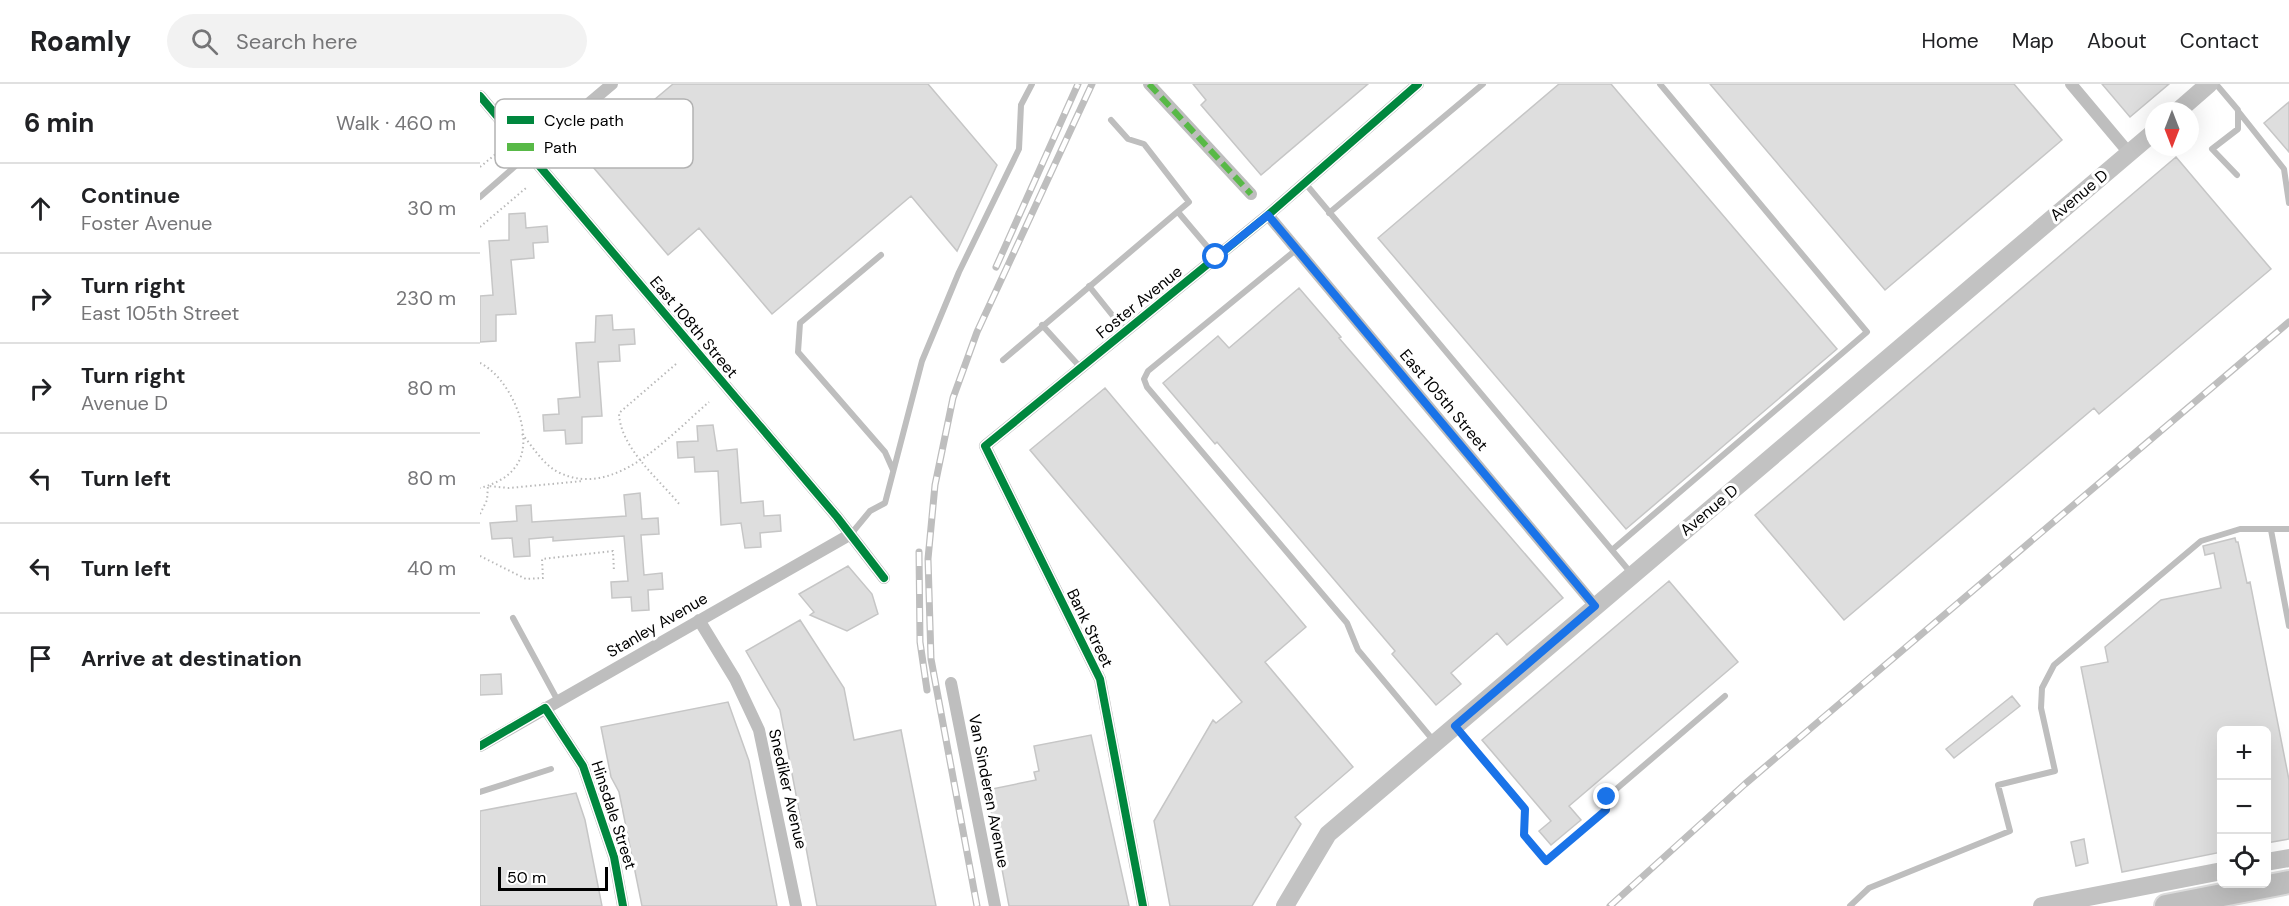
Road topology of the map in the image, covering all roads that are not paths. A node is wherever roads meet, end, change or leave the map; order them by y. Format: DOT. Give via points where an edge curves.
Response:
graph roads {
  1 [pos="612,84"];
  2 [pos="1032,84"];
  3 [pos="1149,84"];
  4 [pos="1419,84"];
  5 [pos="1483,84"];
  6 [pos="1660,84"];
  7 [pos="2071,84"];
  8 [pos="2209,84"];
  9 [pos="2216,84"];
  10 [pos="480,96"];
  11 [pos="594,99"];
  12 [pos="2188,102"];
  13 [pos="2238,110"];
  14 [pos="495,114"];
  15 [pos="1111,120"];
  16 [pos="2145,140"];
  17 [pos="2129,153"];
  18 [pos="513,168"];
  19 [pos="541,168"];
  20 [pos="2237,175"];
  21 [pos="1304,183"];
  22 [pos="1251,194"];
  23 [pos="480,197"];
  24 [pos="2289,203"];
  25 [pos="1178,212"];
  26 [pos="1329,213"];
  27 [pos="1268,215"];
  28 [pos="1297,249"];
  29 [pos="881,255"];
  30 [pos="1216,257"];
  31 [pos="1089,286"];
  32 [pos="1042,326"];
  33 [pos="1125,331"];
  34 [pos="1002,360"];
  35 [pos="1081,368"];
  36 [pos="985,446"];
  37 [pos="893,471"];
  38 [pos="2289,529"];
  39 [pos="2271,530"];
  40 [pos="851,534"];
  41 [pos="1612,550"];
  42 [pos="1633,575"];
  43 [pos="884,578"];
  44 [pos="1595,606"];
  45 [pos="513,618"];
  46 [pos="699,620"];
  47 [pos="2289,626"];
  48 [pos="951,683"];
  49 [pos="1725,696"];
  50 [pos="558,701"];
  51 [pos="545,708"];
  52 [pos="1455,726"];
  53 [pos="1436,742"];
  54 [pos="480,746"];
  55 [pos="551,769"];
  56 [pos="480,792"];
  57 [pos="2289,858"];
  58 [pos="2271,861"];
  59 [pos="2217,872"];
  60 [pos="2289,882"];
  61 [pos="1858,903"];
  62 [pos="623,906"];
  63 [pos="796,906"];
  64 [pos="995,906"];
  65 [pos="1143,906"];
  66 [pos="1285,906"];
  67 [pos="1851,906"];
  68 [pos="2042,906"];
  69 [pos="2166,906"];
  1 -- 11 [label="street"];
  2 -- 37 [label="lane" via="1021,105 1019,149 959,272 922,361"];
  3 -- 22 [label="street"];
  4 -- 21 [label="street, Foster Avenue"];
  5 -- 26 [label="lane"];
  6 -- 41 [label="lane" via="1868,332"];
  7 -- 17 [label="street"];
  8 -- 12 [label="main road"];
  9 -- 13 [label="lane"];
  10 -- 14 [label="street, East 108th Street"];
  13 -- 20 [label="lane" via="2238,129 2212,150"];
  13 -- 24 [label="lane" via="2284,169"];
  15 -- 25 [label="lane" via="1128,139 1144,144 1189,202"];
  16 -- 17 [label="main road, Avenue D"];
  17 -- 42 [label="main road, Avenue D"];
  18 -- 23 [label="lane"];
  19 -- 40 [label="street, East 108th Street"];
  21 -- 26 [label="lane"];
  21 -- 27 [label="street, Foster Avenue"];
  25 -- 30 [label="lane"];
  25 -- 31 [label="lane"];
  26 -- 41 [label="lane"];
  27 -- 28 [label="street, East 105th Street"];
  27 -- 30 [label="street, Foster Avenue"];
  28 -- 44 [label="street, East 105th Street"];
  28 -- 53 [label="lane" via="1148,371 1144,379 1167,412 1347,623 1358,650"];
  29 -- 37 [label="lane" via="800,323 798,352 885,452"];
  30 -- 33 [label="street, Foster Avenue"];
  31 -- 32 [label="lane"];
  31 -- 33 [label="lane"];
  32 -- 34 [label="lane"];
  32 -- 35 [label="lane"];
  33 -- 35 [label="street, Foster Avenue"];
  35 -- 36 [label="street, Foster Avenue"];
  36 -- 65 [label="street, Bank Street" via="1100,679"];
  37 -- 40 [label="lane" via="885,503 870,511"];
  38 -- 39 [label="lane"];
  39 -- 47 [label="lane"];
  39 -- 61 [label="lane" via="2240,529 2201,541 2054,665 2042,688 2041,708 2055,771 1998,784 2010,831 1869,888"];
  40 -- 43 [label="street, East 108th Street"];
  40 -- 46 [label="street, Stanley Avenue"];
  41 -- 42 [label="lane"];
  42 -- 44 [label="main road, Avenue D"];
  44 -- 52 [label="main road, Avenue D"];
  45 -- 50 [label="lane"];
  46 -- 50 [label="street, Stanley Avenue"];
  46 -- 63 [label="street, Snediker Avenue" via="735,679 759,730"];
  48 -- 64 [label="street, Van Sinderen Avenue"];
  49 -- 52 [label="lane" via="1607,797 1606,810 1546,861 1524,835 1525,809"];
  50 -- 51 [label="street, Stanley Avenue"];
  51 -- 54 [label="street, Stanley Avenue"];
  51 -- 62 [label="street, Hinsdale Street" via="583,766 614,857"];
  52 -- 53 [label="main road, Avenue D"];
  53 -- 66 [label="main road, Avenue D" via="1328,834"];
  55 -- 56 [label="lane"];
  57 -- 58 [label="main road"];
  59 -- 68 [label="main road"];
  60 -- 69 [label="highway"];
  61 -- 67 [label="lane"];
}
